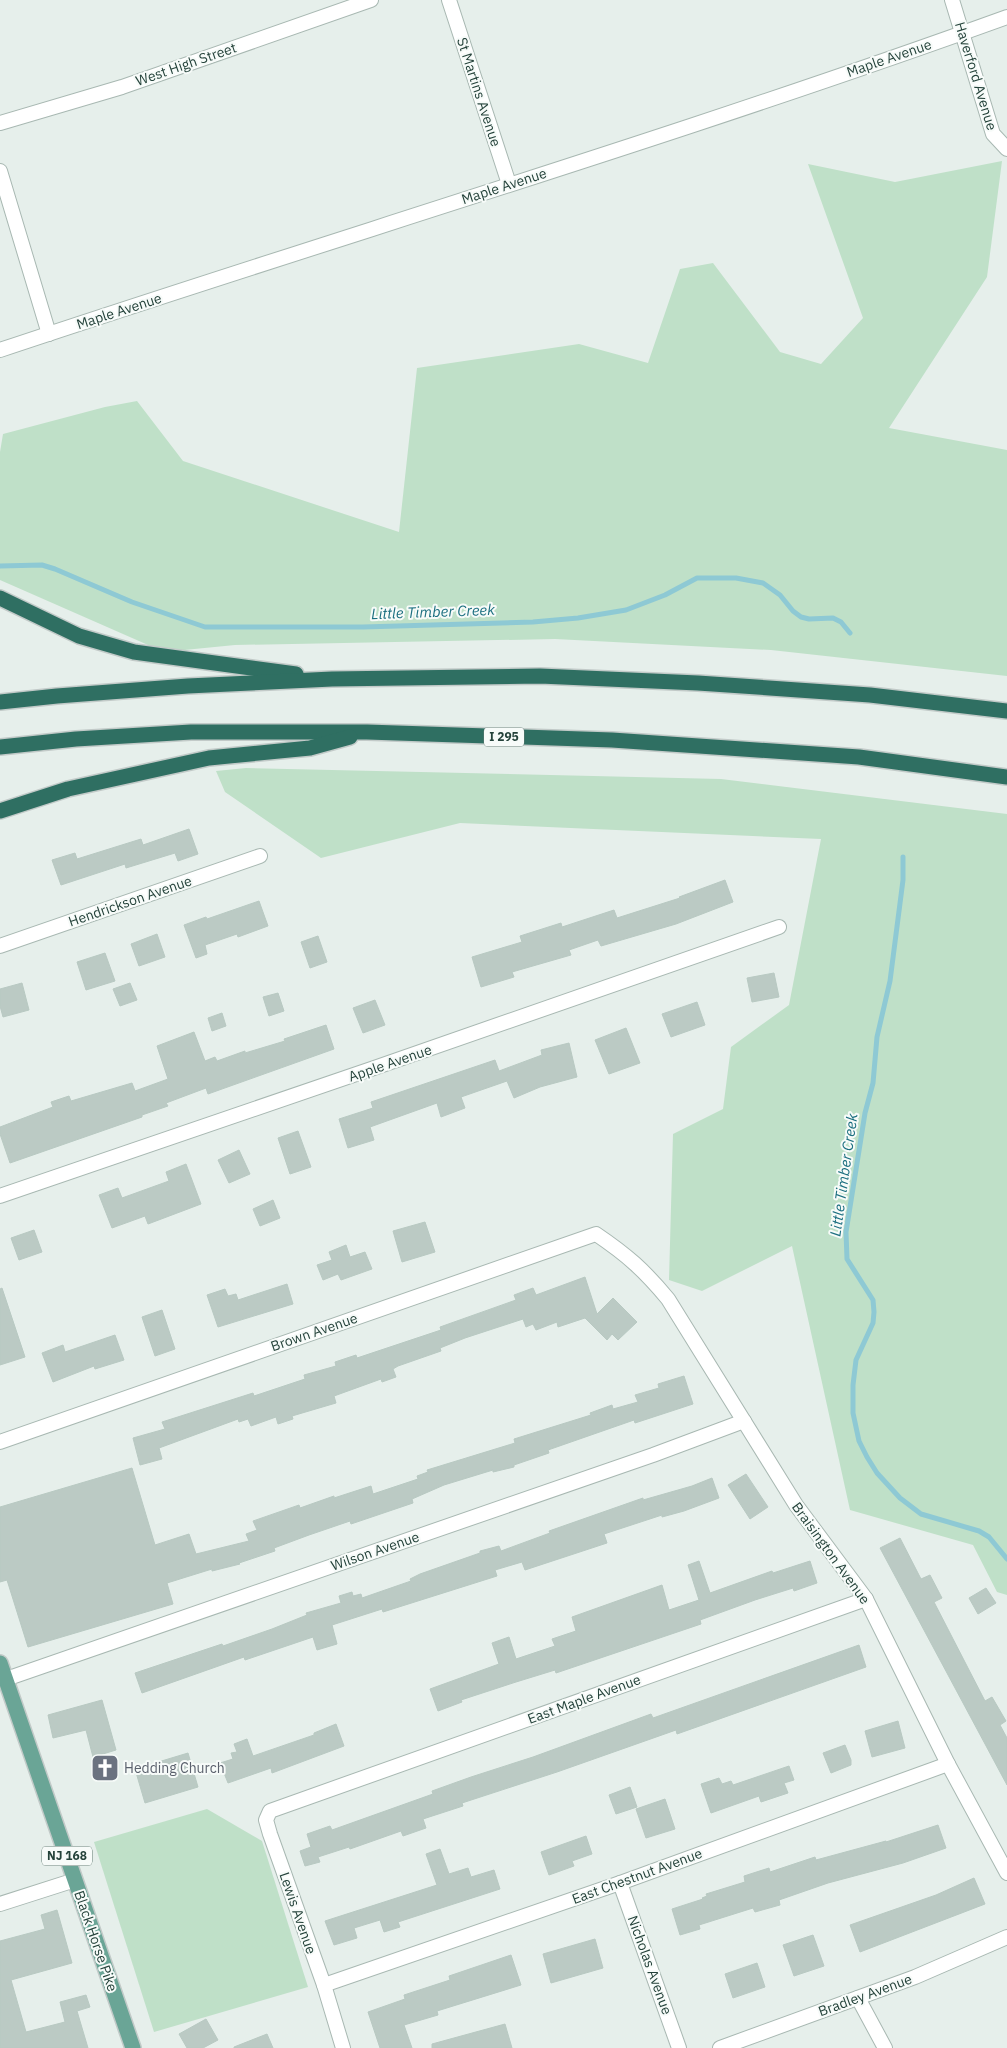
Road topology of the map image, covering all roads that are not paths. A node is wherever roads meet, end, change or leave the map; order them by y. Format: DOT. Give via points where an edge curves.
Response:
graph roads {
  1 [pos="371,0"];
  2 [pos="449,0"];
  3 [pos="952,0"];
  4 [pos="1007,17"];
  5 [pos="962,33"];
  6 [pos="0,123"];
  7 [pos="1006,149"];
  8 [pos="0,171"];
  9 [pos="509,184"];
  10 [pos="49,334"];
  11 [pos="0,350"];
  12 [pos="0,598"];
  13 [pos="332,679"];
  14 [pos="0,702"];
  15 [pos="1007,712"];
  16 [pos="367,732"];
  17 [pos="0,747"];
  18 [pos="1007,777"];
  19 [pos="0,811"];
  20 [pos="260,856"];
  21 [pos="779,927"];
  22 [pos="0,946"];
  23 [pos="0,1196"];
  24 [pos="625,1253"];
  25 [pos="744,1420"];
  26 [pos="0,1442"];
  27 [pos="866,1599"];
  28 [pos="0,1663"];
  29 [pos="6,1679"];
  30 [pos="948,1764"];
  31 [pos="302,1800"];
  32 [pos="1007,1873"];
  33 [pos="75,1880"];
  34 [pos="620,1882"];
  35 [pos="0,1904"];
  36 [pos="1007,1937"];
  37 [pos="324,1985"];
  38 [pos="858,1998"];
  39 [pos="133,2048"];
  40 [pos="343,2048"];
  41 [pos="679,2048"];
  42 [pos="720,2048"];
  43 [pos="885,2048"];
  1 -- 6 [label="street, West High Street" via="122,87"];
  2 -- 9 [label="street, St Martins Avenue"];
  3 -- 5 [label="street, Haverford Avenue"];
  4 -- 5 [label="street, Maple Avenue"];
  5 -- 7 [label="street, Haverford Avenue" via="993,134"];
  5 -- 9 [label="street, Maple Avenue"];
  8 -- 10 [label="street"];
  9 -- 10 [label="street, Maple Avenue"];
  10 -- 11 [label="street, Maple Avenue"];
  12 -- 13 [label="highway" via="79,636 134,652"];
  13 -- 14 [label="highway" via="188,686"];
  13 -- 15 [label="highway" via="540,676 678,682 870,695"];
  16 -- 17 [label="highway, I 295" via="191,732"];
  16 -- 18 [label="highway, I 295" via="642,742 859,757"];
  16 -- 19 [label="highway" via="310,748 209,758 68,789"];
  20 -- 22 [label="street, Hendrickson Avenue"];
  21 -- 23 [label="street, Apple Avenue"];
  24 -- 25 [label="street, Braisington Avenue" via="668,1299"];
  24 -- 26 [label="street, Brown Avenue" via="596,1234"];
  25 -- 27 [label="street, Braisington Avenue" via="796,1505"];
  25 -- 29 [label="street, Wilson Avenue" via="653,1455"];
  27 -- 30 [label="street, Braisington Avenue"];
  27 -- 31 [label="street, East Maple Avenue"];
  28 -- 29 [label="main road, Black Horse Pike / NJ 168"];
  29 -- 33 [label="main road, Black Horse Pike / NJ 168"];
  30 -- 32 [label="street, Braisington Avenue"];
  30 -- 34 [label="street, East Chestnut Avenue"];
  31 -- 37 [label="street, Lewis Avenue" via="270,1811 266,1820"];
  33 -- 35 [label="street"];
  33 -- 39 [label="main road, Black Horse Pike / NJ 168"];
  34 -- 37 [label="street, East Chestnut Avenue"];
  34 -- 41 [label="street, Nicholas Avenue"];
  36 -- 38 [label="street, Bradley Avenue"];
  37 -- 40 [label="street, Lewis Avenue"];
  38 -- 42 [label="street, Bradley Avenue"];
  38 -- 43 [label="street"];
}
